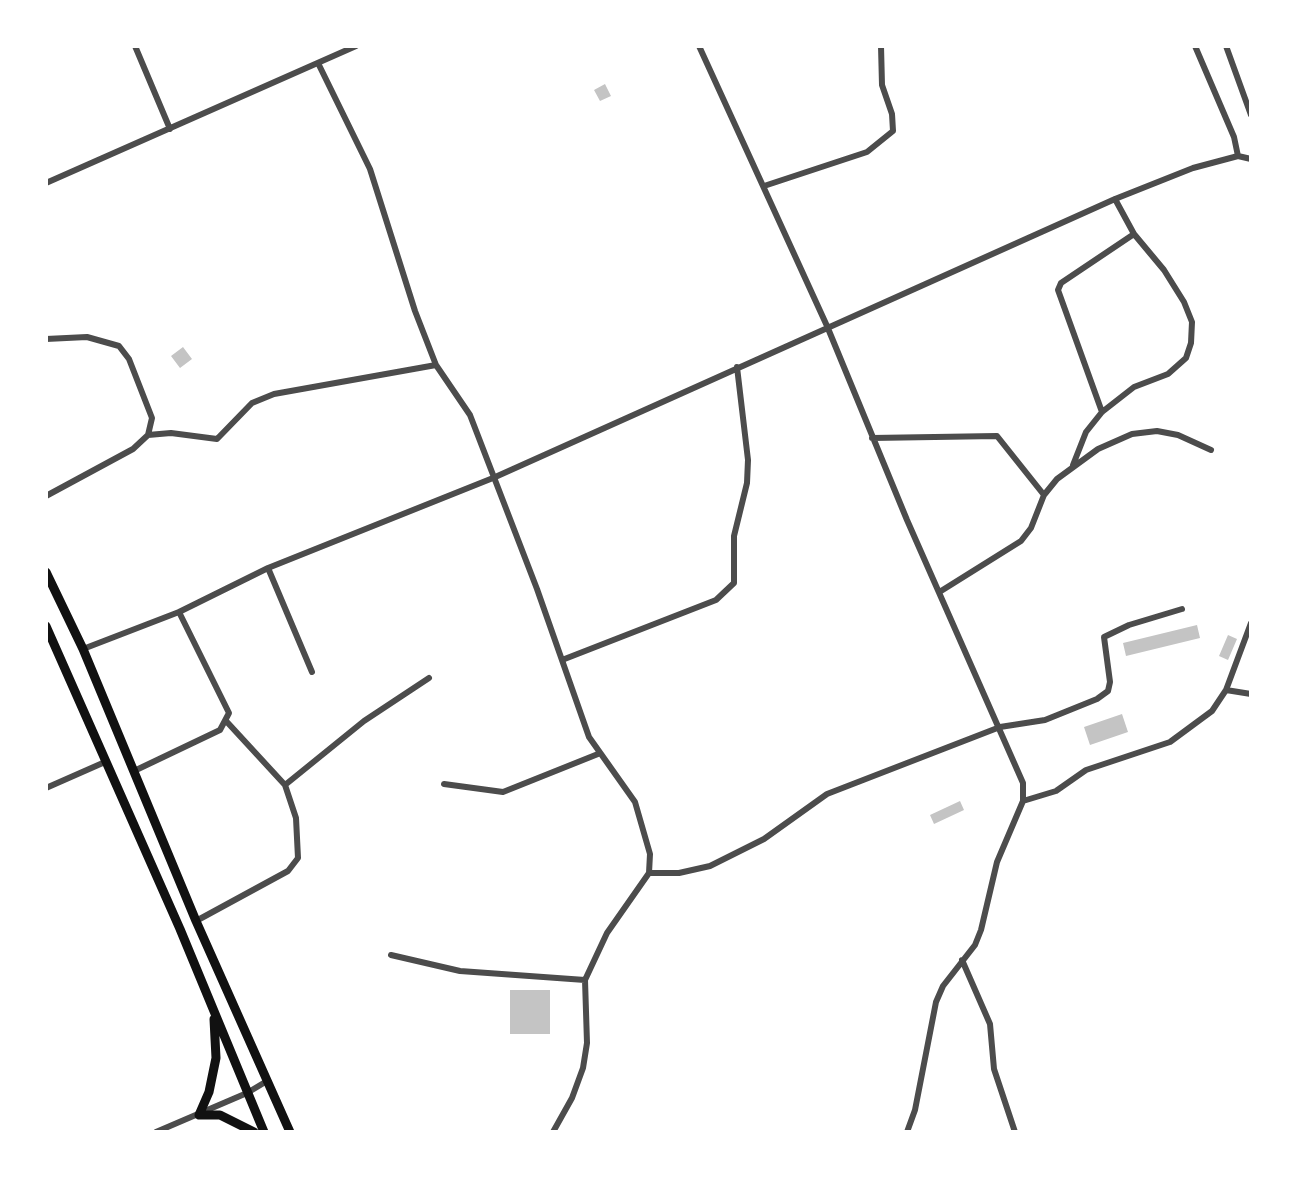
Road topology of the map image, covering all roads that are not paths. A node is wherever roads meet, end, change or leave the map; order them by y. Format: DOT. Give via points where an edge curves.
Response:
graph roads {
  1 [pos="135,46"];
  2 [pos="356,46"];
  3 [pos="699,46"];
  4 [pos="881,46"];
  5 [pos="1195,46"];
  6 [pos="1226,46"];
  7 [pos="318,63"];
  8 [pos="1251,115"];
  9 [pos="170,129"];
  10 [pos="1238,156"];
  11 [pos="1251,159"];
  12 [pos="46,183"];
  13 [pos="764,186"];
  14 [pos="1115,199"];
  15 [pos="1134,234"];
  16 [pos="827,326"];
  17 [pos="46,339"];
  18 [pos="436,365"];
  19 [pos="737,367"];
  20 [pos="1102,412"];
  21 [pos="148,435"];
  22 [pos="872,438"];
  23 [pos="1211,450"];
  24 [pos="1073,465"];
  25 [pos="493,478"];
  26 [pos="1044,495"];
  27 [pos="46,496"];
  28 [pos="268,568"];
  29 [pos="46,572"];
  30 [pos="941,591"];
  31 [pos="1182,609"];
  32 [pos="179,612"];
  33 [pos="1251,623"];
  34 [pos="46,626"];
  35 [pos="83,649"];
  36 [pos="562,660"];
  37 [pos="312,672"];
  38 [pos="429,678"];
  39 [pos="1226,690"];
  40 [pos="1251,694"];
  41 [pos="227,722"];
  42 [pos="1000,727"];
  43 [pos="598,754"];
  44 [pos="105,762"];
  45 [pos="134,771"];
  46 [pos="444,784"];
  47 [pos="285,785"];
  48 [pos="46,788"];
  49 [pos="1023,801"];
  50 [pos="649,873"];
  51 [pos="196,921"];
  52 [pos="391,955"];
  53 [pos="962,960"];
  54 [pos="585,980"];
  55 [pos="214,1012"];
  56 [pos="267,1081"];
  57 [pos="247,1093"];
  58 [pos="199,1115"];
  59 [pos="156,1132"];
  60 [pos="254,1132"];
  61 [pos="264,1132"];
  62 [pos="290,1132"];
  63 [pos="553,1132"];
  64 [pos="907,1132"];
  65 [pos="1015,1132"];
  1 -- 9 [label="street"];
  2 -- 7 [label="street"];
  3 -- 13 [label="street"];
  4 -- 13 [label="street" via="879,63 893,131 867,152"];
  5 -- 10 [label="street"];
  6 -- 8 [label="street"];
  7 -- 9 [label="street"];
  7 -- 18 [label="street" via="370,169"];
  9 -- 12 [label="street"];
  10 -- 11 [label="street"];
  10 -- 14 [label="street"];
  13 -- 16 [label="street"];
  14 -- 15 [label="street"];
  14 -- 16 [label="street"];
  15 -- 20 [label="street" via="1058,290"];
  15 -- 20 [label="street" via="1184,302 1192,322 1191,343 1186,358 1168,374 1134,387"];
  16 -- 19 [label="street"];
  16 -- 22 [label="street"];
  17 -- 21 [label="street" via="87,337 119,346 152,418"];
  18 -- 21 [label="street" via="274,394 252,403 217,439"];
  18 -- 25 [label="street" via="470,415"];
  19 -- 25 [label="street"];
  19 -- 36 [label="street" via="748,460 734,536 734,583 716,600"];
  20 -- 24 [label="street" via="1086,432"];
  21 -- 27 [label="street" via="133,449"];
  22 -- 26 [label="street" via="997,436"];
  22 -- 30 [label="street"];
  23 -- 24 [label="street" via="1157,431 1132,434"];
  24 -- 26 [label="street"];
  25 -- 28 [label="street"];
  25 -- 36 [label="street"];
  26 -- 30 [label="street" via="1021,541"];
  28 -- 32 [label="street"];
  28 -- 37 [label="street"];
  29 -- 35 [label="main road"];
  30 -- 42 [label="street"];
  31 -- 42 [label="street" via="1104,637 1110,682 1097,699 1045,720"];
  32 -- 35 [label="street"];
  32 -- 41 [label="street" via="229,713"];
  33 -- 39 [label="street"];
  34 -- 44 [label="main road"];
  35 -- 45 [label="main road"];
  36 -- 43 [label="street"];
  38 -- 47 [label="street" via="364,721"];
  39 -- 40 [label="street"];
  39 -- 49 [label="street" via="1212,711 1170,742 1086,770 1062,788"];
  41 -- 45 [label="street"];
  41 -- 47 [label="street"];
  42 -- 49 [label="street" via="1023,783"];
  42 -- 50 [label="street" via="827,794 764,839 710,866"];
  43 -- 46 [label="street" via="503,792"];
  43 -- 50 [label="street" via="635,802 650,854"];
  44 -- 48 [label="street"];
  44 -- 55 [label="main road"];
  45 -- 51 [label="main road"];
  47 -- 51 [label="street" via="296,818 295,866"];
  49 -- 53 [label="street" via="997,862 981,930"];
  50 -- 54 [label="street" via="607,933"];
  51 -- 56 [label="main road"];
  52 -- 54 [label="street" via="460,971"];
  53 -- 64 [label="street" via="936,1002"];
  53 -- 65 [label="street" via="990,1024 994,1069"];
  54 -- 63 [label="street" via="583,1068"];
  55 -- 57 [label="main road"];
  55 -- 58 [label="main road" via="216,1058"];
  56 -- 57 [label="street"];
  56 -- 62 [label="main road"];
  57 -- 58 [label="street"];
  57 -- 61 [label="main road"];
  58 -- 59 [label="street"];
  58 -- 60 [label="main road" via="220,1115"];
}
